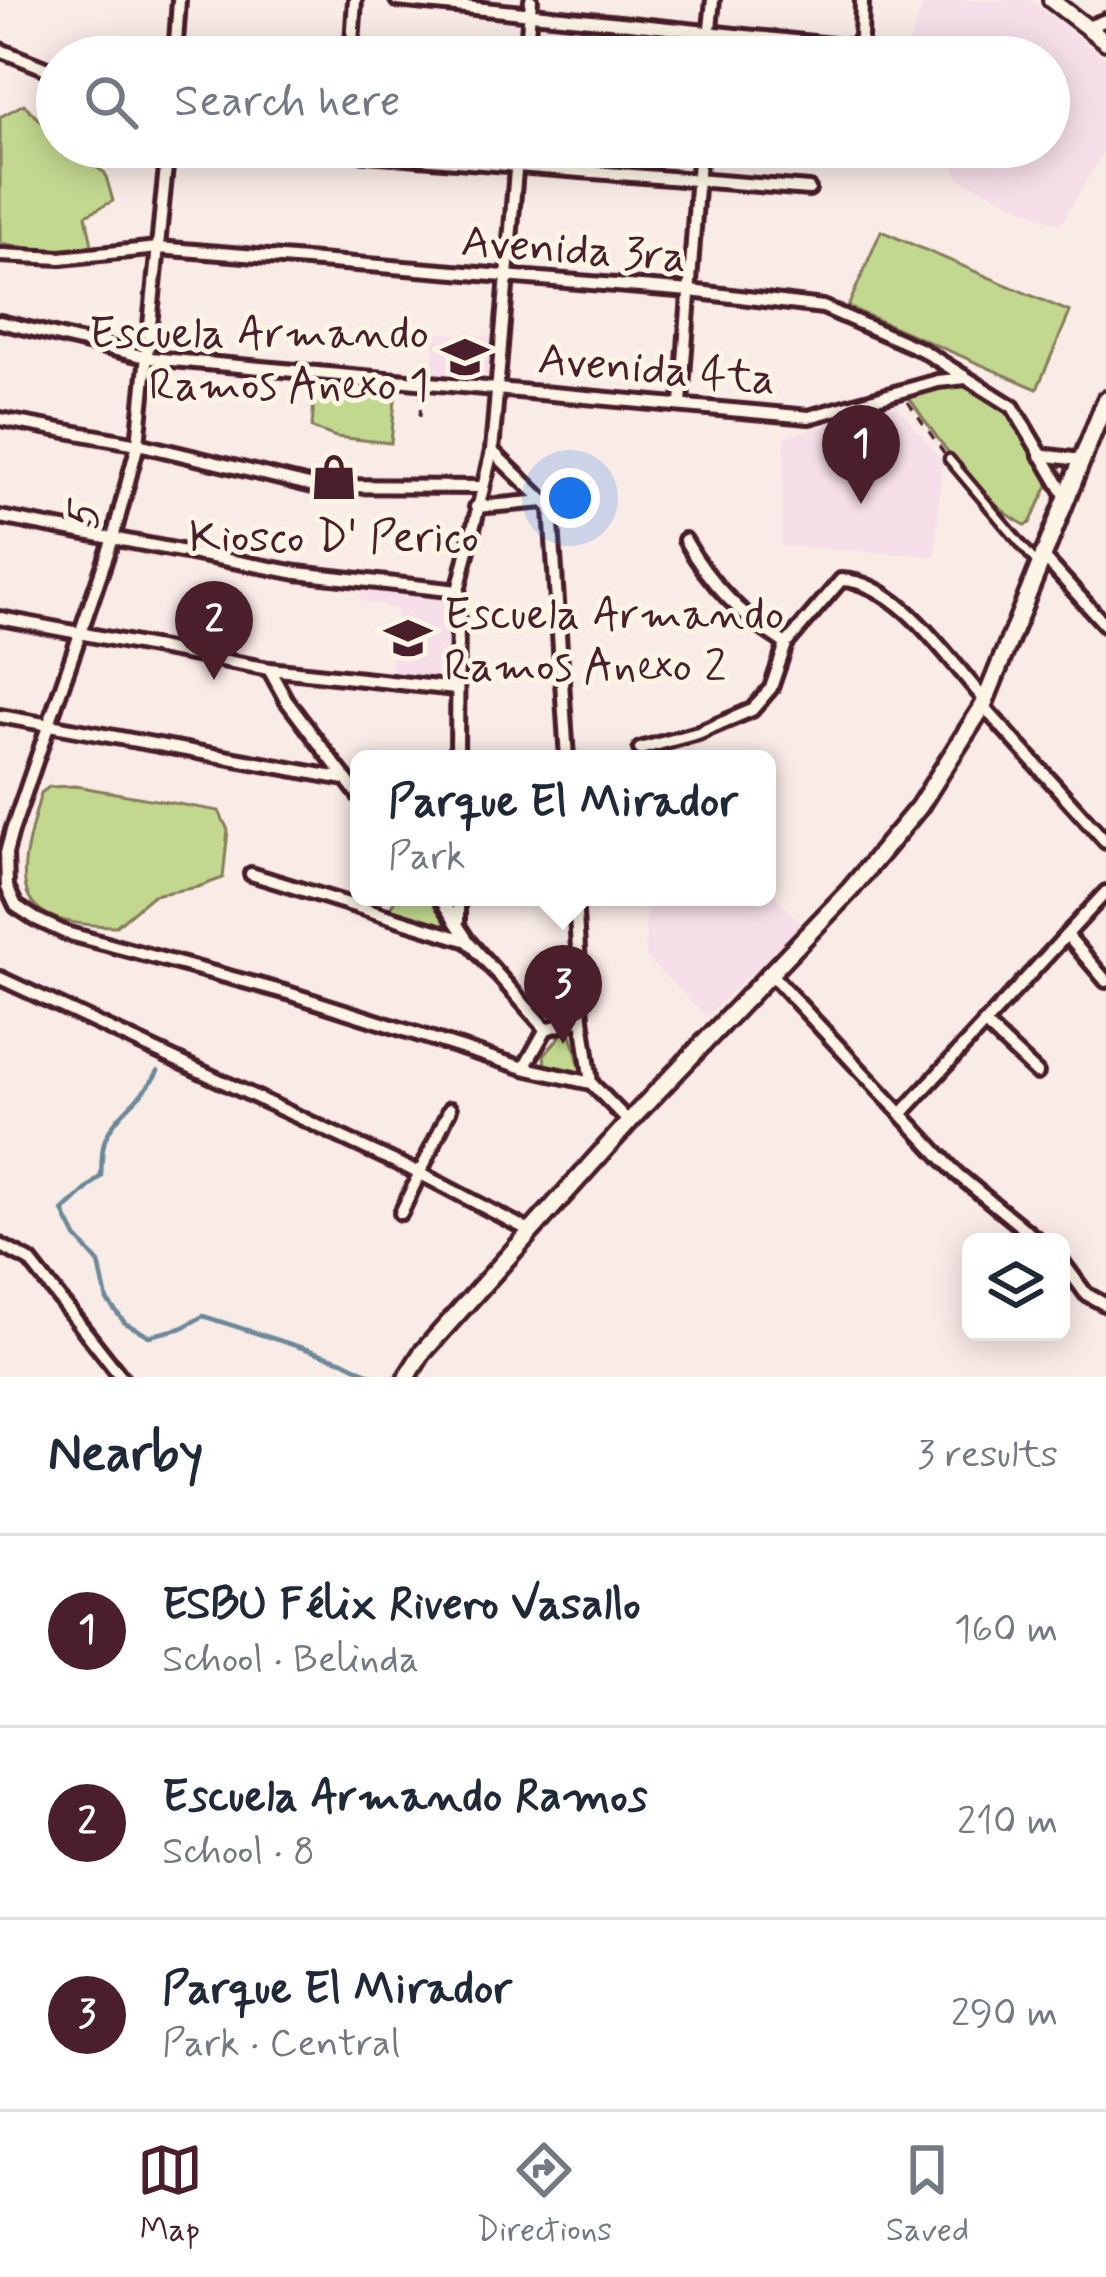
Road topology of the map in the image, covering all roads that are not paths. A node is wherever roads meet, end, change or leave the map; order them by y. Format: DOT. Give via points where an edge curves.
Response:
graph roads {
  1 [pos="179,0"];
  2 [pos="355,0"];
  3 [pos="397,0"];
  4 [pos="713,0"];
  5 [pos="862,0"];
  6 [pos="1051,0"];
  7 [pos="531,7"];
  8 [pos="1106,20"];
  9 [pos="1088,27"];
  10 [pos="710,32"];
  11 [pos="176,36"];
  12 [pos="352,36"];
  13 [pos="710,36"];
  14 [pos="748,36"];
  15 [pos="861,36"];
  16 [pos="1106,42"];
  17 [pos="0,50"];
  18 [pos="36,65"];
  19 [pos="166,168"];
  20 [pos="516,168"];
  21 [pos="698,168"];
  22 [pos="697,181"];
  23 [pos="809,190"];
  24 [pos="158,248"];
  25 [pos="0,255"];
  26 [pos="508,279"];
  27 [pos="691,292"];
  28 [pos="0,322"];
  29 [pos="149,358"];
  30 [pos="966,378"];
  31 [pos="497,388"];
  32 [pos="1106,400"];
  33 [pos="681,403"];
  34 [pos="0,418"];
  35 [pos="139,444"];
  36 [pos="492,451"];
  37 [pos="1040,455"];
  38 [pos="949,459"];
  39 [pos="1081,460"];
  40 [pos="481,487"];
  41 [pos="1066,497"];
  42 [pos="546,501"];
  43 [pos="476,507"];
  44 [pos="0,518"];
  45 [pos="113,538"];
  46 [pos="685,539"];
  47 [pos="1039,559"];
  48 [pos="458,591"];
  49 [pos="0,618"];
  50 [pos="1106,626"];
  51 [pos="79,633"];
  52 [pos="786,644"];
  53 [pos="269,669"];
  54 [pos="456,689"];
  55 [pos="984,703"];
  56 [pos="0,716"];
  57 [pos="52,725"];
  58 [pos="640,749"];
  59 [pos="458,750"];
  60 [pos="566,750"];
  61 [pos="345,779"];
  62 [pos="350,785"];
  63 [pos="6,831"];
  64 [pos="1106,842"];
  65 [pos="251,874"];
  66 [pos="1106,892"];
  67 [pos="350,905"];
  68 [pos="355,906"];
  69 [pos="445,906"];
  70 [pos="458,906"];
  71 [pos="576,906"];
  72 [pos="458,924"];
  73 [pos="1067,935"];
  74 [pos="468,941"];
  75 [pos="769,972"];
  76 [pos="0,978"];
  77 [pos="1106,981"];
  78 [pos="582,1019"];
  79 [pos="984,1023"];
  80 [pos="545,1029"];
  81 [pos="524,1068"];
  82 [pos="1037,1073"];
  83 [pos="591,1083"];
  84 [pos="450,1109"];
  85 [pos="903,1112"];
  86 [pos="629,1122"];
  87 [pos="421,1174"];
  88 [pos="401,1213"];
  89 [pos="532,1232"];
  90 [pos="1029,1233"];
  91 [pos="0,1245"];
  92 [pos="1070,1273"];
  93 [pos="1106,1305"];
  94 [pos="121,1377"];
  95 [pos="407,1377"];
  1 -- 11 [label="street"];
  2 -- 12 [label="street"];
  3 -- 7 [label="street"];
  4 -- 10 [label="street"];
  5 -- 15 [label="street"];
  6 -- 9 [label="street"];
  7 -- 10 [label="street"];
  8 -- 9 [label="street"];
  9 -- 16 [label="street"];
  10 -- 13 [label="street"];
  10 -- 14 [label="street"];
  17 -- 18 [label="street"];
  19 -- 24 [label="street, 5"];
  20 -- 22 [label="street"];
  20 -- 26 [label="street"];
  21 -- 22 [label="street"];
  22 -- 23 [label="street"];
  22 -- 27 [label="street"];
  24 -- 25 [label="street, Avenida 3ra"];
  24 -- 26 [label="street, Avenida 3ra"];
  24 -- 29 [label="street, 5"];
  26 -- 27 [label="street, Avenida 3ra"];
  26 -- 31 [label="street"];
  27 -- 30 [label="street, Avenida 3ra" via="823,307"];
  27 -- 33 [label="street"];
  28 -- 29 [label="street, Avenida 4ta"];
  29 -- 31 [label="street, Avenida 4ta"];
  29 -- 35 [label="street, 5"];
  30 -- 33 [label="street, Avenida 4ta" via="809,418"];
  30 -- 37 [label="street, Avenida 3ra" via="1013,407"];
  31 -- 33 [label="street, Avenida 4ta"];
  31 -- 36 [label="street"];
  32 -- 39 [label="main road"];
  34 -- 35 [label="street"];
  35 -- 40 [label="street" via="314,486"];
  35 -- 45 [label="street, 5"];
  36 -- 40 [label="street"];
  36 -- 42 [label="street"];
  37 -- 39 [label="street"];
  37 -- 41 [label="street, Avenida 3ra"];
  38 -- 47 [label="lane"];
  39 -- 41 [label="main road"];
  40 -- 43 [label="street"];
  41 -- 47 [label="main road"];
  42 -- 43 [label="street"];
  42 -- 60 [label="street"];
  43 -- 48 [label="street"];
  44 -- 45 [label="street"];
  45 -- 48 [label="street" via="297,573"];
  45 -- 51 [label="street, 5"];
  46 -- 52 [label="street" via="720,592"];
  47 -- 50 [label="street"];
  47 -- 55 [label="main road"];
  48 -- 54 [label="street"];
  49 -- 51 [label="street"];
  51 -- 53 [label="street"];
  51 -- 57 [label="street, 5"];
  52 -- 55 [label="street" via="834,585 855,580 892,597"];
  52 -- 58 [label="street" via="771,688 752,710"];
  53 -- 54 [label="street"];
  53 -- 61 [label="street"];
  54 -- 59 [label="street"];
  55 -- 64 [label="street"];
  55 -- 75 [label="main road" via="920,807"];
  56 -- 57 [label="street"];
  57 -- 61 [label="street"];
  57 -- 63 [label="street, 5"];
  61 -- 62 [label="street"];
  63 -- 81 [label="street, 5" via="7,887 16,906 66,934"];
  65 -- 67 [label="street"];
  66 -- 73 [label="street"];
  68 -- 74 [label="street"];
  69 -- 72 [label="street"];
  70 -- 72 [label="street"];
  71 -- 78 [label="street"];
  72 -- 74 [label="street"];
  73 -- 77 [label="street"];
  73 -- 79 [label="street"];
  74 -- 80 [label="street"];
  75 -- 85 [label="street"];
  75 -- 86 [label="main road"];
  76 -- 87 [label="street"];
  78 -- 80 [label="street"];
  78 -- 83 [label="street"];
  79 -- 82 [label="street"];
  79 -- 85 [label="street"];
  80 -- 81 [label="street"];
  81 -- 83 [label="street"];
  83 -- 86 [label="street"];
  84 -- 87 [label="street"];
  85 -- 90 [label="street" via="957,1174"];
  86 -- 89 [label="main road"];
  87 -- 88 [label="street"];
  87 -- 89 [label="street"];
  89 -- 95 [label="main road"];
  91 -- 94 [label="street" via="30,1261"];
  92 -- 93 [label="street"];
}
